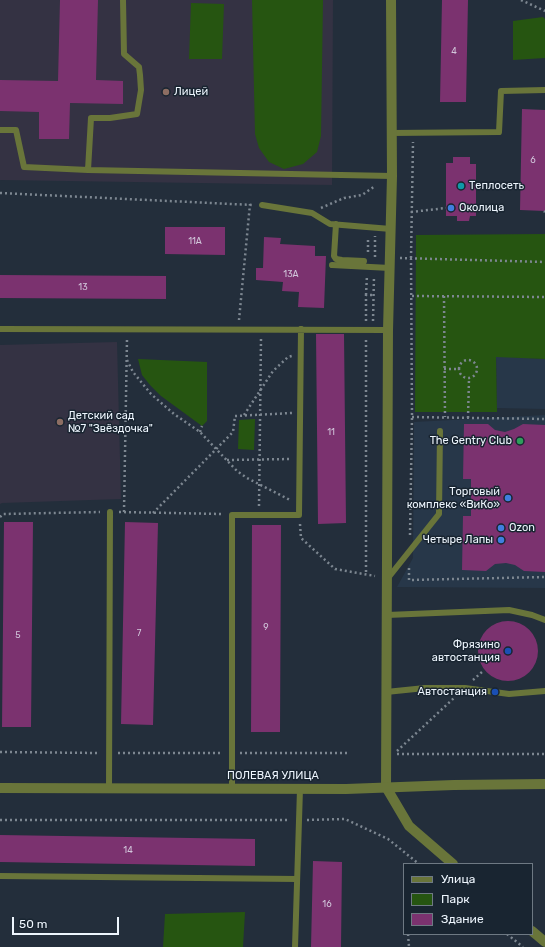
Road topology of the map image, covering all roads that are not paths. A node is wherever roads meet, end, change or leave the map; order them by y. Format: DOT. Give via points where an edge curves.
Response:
graph roads {
  1 [pos="123,0"];
  2 [pos="391,0"];
  3 [pos="545,90"];
  4 [pos="0,130"];
  5 [pos="391,133"];
  6 [pos="88,170"];
  7 [pos="387,176"];
  8 [pos="262,205"];
  9 [pos="336,224"];
  10 [pos="391,229"];
  11 [pos="364,261"];
  12 [pos="390,263"];
  13 [pos="332,265"];
  14 [pos="0,328"];
  15 [pos="301,329"];
  16 [pos="388,330"];
  17 [pos="440,431"];
  18 [pos="110,512"];
  19 [pos="388,578"];
  20 [pos="387,615"];
  21 [pos="545,620"];
  22 [pos="545,691"];
  23 [pos="386,692"];
  24 [pos="545,784"];
  25 [pos="386,787"];
  26 [pos="0,788"];
  27 [pos="108,788"];
  28 [pos="232,788"];
  29 [pos="300,789"];
  30 [pos="452,863"];
  31 [pos="0,876"];
  32 [pos="297,879"];
  33 [pos="533,932"];
  34 [pos="545,942"];
  35 [pos="295,947"];
  1 -- 6 [label="lane" via="124,54 139,68 140,75 138,114 91,118"];
  2 -- 5 [label="street"];
  3 -- 5 [label="lane" via="501,91 499,132"];
  4 -- 6 [label="lane" via="16,130 24,168"];
  5 -- 7 [label="street"];
  6 -- 7 [label="lane"];
  7 -- 10 [label="street"];
  8 -- 9 [label="lane" via="312,213 330,224"];
  9 -- 10 [label="lane"];
  9 -- 11 [label="lane" via="336,259"];
  10 -- 12 [label="street"];
  12 -- 13 [label="lane" via="374,267"];
  12 -- 16 [label="street"];
  14 -- 15 [label="lane"];
  15 -- 16 [label="lane"];
  15 -- 28 [label="lane" via="299,515 232,515"];
  16 -- 19 [label="street"];
  17 -- 19 [label="lane" via="439,514"];
  18 -- 27 [label="lane"];
  19 -- 20 [label="street"];
  20 -- 21 [label="lane" via="509,610"];
  20 -- 23 [label="street"];
  22 -- 23 [label="lane" via="509,694 465,688 426,688"];
  23 -- 25 [label="street"];
  24 -- 25 [label="street, ПОЛЕВАЯ УЛИЦА"];
  25 -- 29 [label="street, ПОЛЕВАЯ УЛИЦА"];
  25 -- 30 [label="street" via="409,826"];
  26 -- 27 [label="street, ПОЛЕВАЯ УЛИЦА"];
  27 -- 28 [label="street, ПОЛЕВАЯ УЛИЦА"];
  28 -- 29 [label="street, ПОЛЕВАЯ УЛИЦА"];
  29 -- 32 [label="lane"];
  31 -- 32 [label="lane"];
  32 -- 35 [label="lane"];
  33 -- 34 [label="street"];
}
